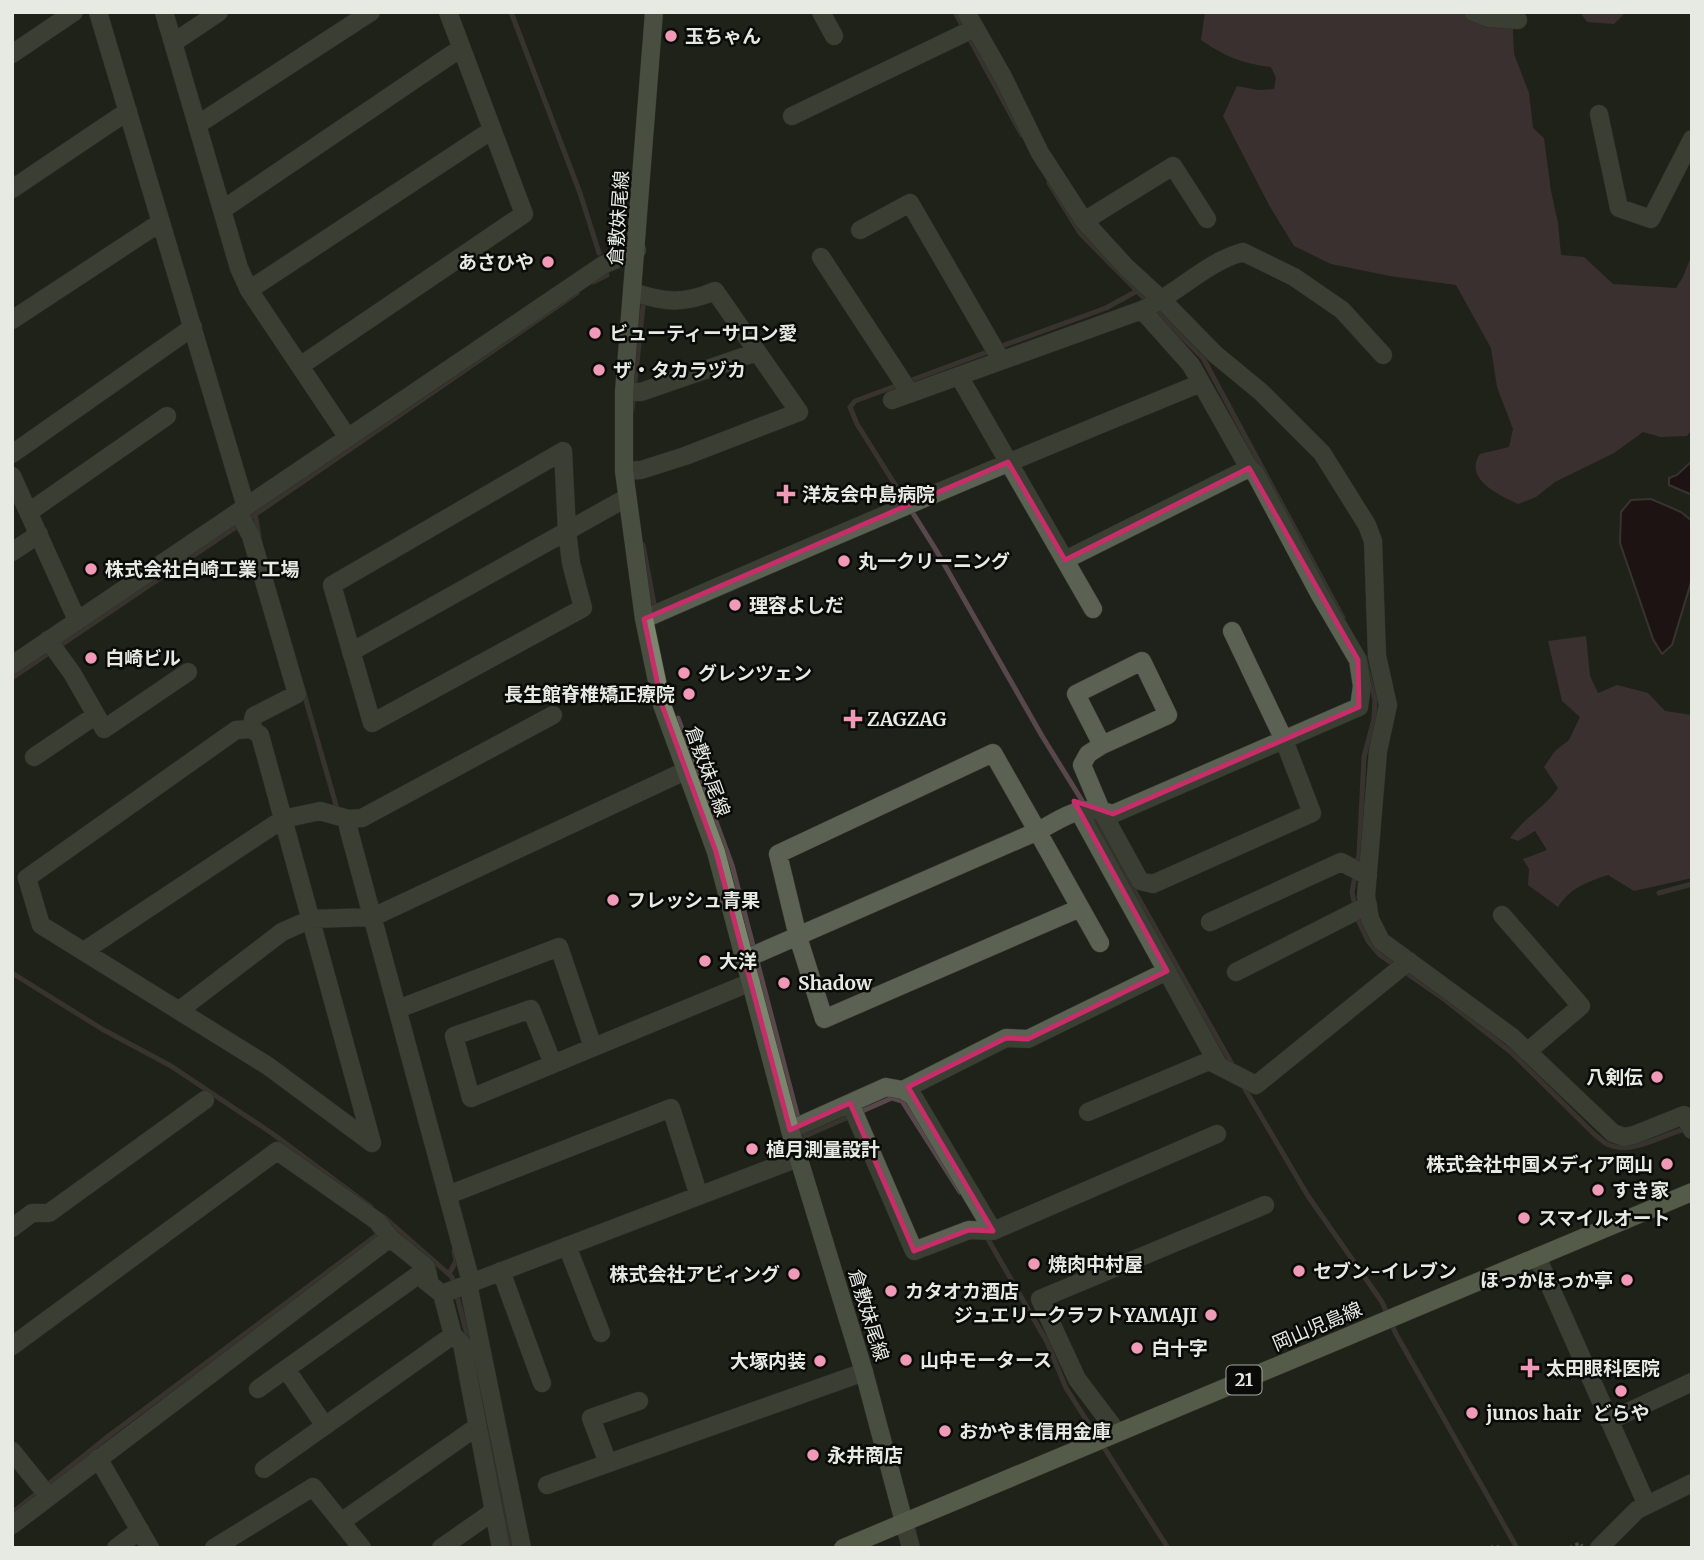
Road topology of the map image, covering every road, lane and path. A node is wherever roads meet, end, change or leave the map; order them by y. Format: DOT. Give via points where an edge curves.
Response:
graph roads {
  1 [pos="74,12"];
  2 [pos="98,12"];
  3 [pos="164,12"];
  4 [pos="219,12"];
  5 [pos="371,12"];
  6 [pos="448,12"];
  7 [pos="654,12"];
  8 [pos="821,12"];
  9 [pos="1474,12"];
  10 [pos="1518,20"];
  11 [pos="971,23"];
  12 [pos="834,36"];
  13 [pos="173,43"];
  14 [pos="461,48"];
  15 [pos="12,54"];
  16 [pos="128,111"];
  17 [pos="1599,114"];
  18 [pos="792,116"];
  19 [pos="197,125"];
  20 [pos="492,130"];
  21 [pos="1692,139"];
  22 [pos="12,189"];
  23 [pos="222,210"];
  24 [pos="1207,219"];
  25 [pos="1084,221"];
  26 [pos="161,222"];
  27 [pos="860,230"];
  28 [pos="637,250"];
  29 [pos="821,257"];
  30 [pos="249,290"];
  31 [pos="634,292"];
  32 [pos="1152,305"];
  33 [pos="12,320"];
  34 [pos="193,327"];
  35 [pos="757,352"];
  36 [pos="997,353"];
  37 [pos="1383,355"];
  38 [pos="300,366"];
  39 [pos="959,376"];
  40 [pos="1201,383"];
  41 [pos="632,392"];
  42 [pos="167,416"];
  43 [pos="348,438"];
  44 [pos="12,454"];
  45 [pos="1008,462"];
  46 [pos="1249,468"];
  47 [pos="632,471"];
  48 [pos="12,476"];
  49 [pos="626,498"];
  50 [pos="29,512"];
  51 [pos="242,516"];
  52 [pos="567,531"];
  53 [pos="38,534"];
  54 [pos="12,552"];
  55 [pos="1065,560"];
  56 [pos="1093,609"];
  57 [pos="644,619"];
  58 [pos="77,620"];
  59 [pos="1232,631"];
  60 [pos="53,647"];
  61 [pos="351,652"];
  62 [pos="12,664"];
  63 [pos="188,672"];
  64 [pos="96,715"];
  65 [pos="553,715"];
  66 [pos="251,729"];
  67 [pos="1284,740"];
  68 [pos="1102,745"];
  69 [pos="34,757"];
  70 [pos="685,771"];
  71 [pos="1088,809"];
  72 [pos="342,817"];
  73 [pos="283,818"];
  74 [pos="1038,831"];
  75 [pos="1360,872"];
  76 [pos="1080,908"];
  77 [pos="1360,909"];
  78 [pos="1502,915"];
  79 [pos="369,917"];
  80 [pos="311,919"];
  81 [pos="1210,922"];
  82 [pos="798,937"];
  83 [pos="1100,943"];
  84 [pos="84,951"];
  85 [pos="752,957"];
  86 [pos="1404,967"];
  87 [pos="1167,971"];
  88 [pos="1236,972"];
  89 [pos="751,982"];
  90 [pos="181,1009"];
  91 [pos="398,1009"];
  92 [pos="593,1047"];
  93 [pos="1527,1052"];
  94 [pos="553,1064"];
  95 [pos="1222,1068"];
  96 [pos="903,1090"];
  97 [pos="205,1100"];
  98 [pos="853,1110"];
  99 [pos="1088,1112"];
  100 [pos="1690,1126"];
  101 [pos="796,1127"];
  102 [pos="1217,1134"];
  103 [pos="798,1158"];
  104 [pos="1692,1192"];
  105 [pos="448,1195"];
  106 [pos="699,1196"];
  107 [pos="1265,1205"];
  108 [pos="12,1228"];
  109 [pos="987,1231"];
  110 [pos="386,1232"];
  111 [pos="567,1246"];
  112 [pos="1537,1257"];
  113 [pos="501,1271"];
  114 [pos="454,1287"];
  115 [pos="601,1334"];
  116 [pos="453,1335"];
  117 [pos="12,1346"];
  118 [pos="286,1369"];
  119 [pos="864,1371"];
  120 [pos="541,1382"];
  121 [pos="1692,1382"];
  122 [pos="258,1389"];
  123 [pos="639,1401"];
  124 [pos="1609,1421"];
  125 [pos="325,1426"];
  126 [pos="478,1426"];
  127 [pos="1105,1438"];
  128 [pos="12,1451"];
  129 [pos="98,1458"];
  130 [pos="608,1463"];
  131 [pos="264,1469"];
  132 [pos="1692,1483"];
  133 [pos="547,1485"];
  134 [pos="45,1491"];
  135 [pos="1646,1503"];
  136 [pos="494,1511"];
  137 [pos="341,1522"];
  138 [pos="904,1522"];
  139 [pos="12,1524"];
  140 [pos="140,1530"];
  141 [pos="359,1547"];
  142 [pos="116,1548"];
  143 [pos="150,1548"];
  144 [pos="214,1548"];
  145 [pos="441,1548"];
  146 [pos="501,1548"];
  147 [pos="522,1548"];
  148 [pos="843,1548"];
  149 [pos="911,1548"];
  150 [pos="1490,1548"];
  151 [pos="1502,1548"];
  152 [pos="1569,1548"];
  153 [pos="1583,1548"];
  154 [pos="1599,1548"];
  1 -- 15 [label="street"];
  2 -- 16 [label="street"];
  3 -- 13 [label="street"];
  4 -- 13 [label="street"];
  5 -- 19 [label="street"];
  6 -- 14 [label="street"];
  7 -- 28 [label="main road, 倉敷妹尾線"];
  8 -- 12 [label="street"];
  9 -- 10 [label="street"];
  11 -- 18 [label="street"];
  11 -- 25 [label="street" via="1040,153"];
  13 -- 19 [label="street"];
  14 -- 20 [label="street"];
  14 -- 23 [label="street"];
  16 -- 22 [label="street"];
  16 -- 26 [label="street"];
  17 -- 21 [label="street" via="1619,208 1651,219"];
  19 -- 23 [label="street"];
  20 -- 30 [label="street"];
  20 -- 38 [label="street" via="524,214"];
  23 -- 30 [label="street"];
  24 -- 25 [label="street" via="1173,166"];
  25 -- 32 [label="street" via="1126,267"];
  26 -- 33 [label="street"];
  26 -- 34 [label="street"];
  27 -- 36 [label="street" via="910,203"];
  28 -- 31 [label="main road, 倉敷妹尾線"];
  28 -- 43 [label="street" via="603,265"];
  29 -- 39 [label="street" via="902,390"];
  30 -- 38 [label="street"];
  31 -- 35 [label="street" via="675,302 715,291"];
  31 -- 41 [label="main road, 倉敷妹尾線"];
  32 -- 36 [label="street"];
  32 -- 37 [label="street" via="1226,257 1243,252 1294,277 1342,310"];
  32 -- 40 [label="street"];
  32 -- 75 [label="street" via="1261,391 1322,453 1367,524 1373,541 1377,656 1388,705"];
  34 -- 44 [label="street"];
  34 -- 51 [label="street"];
  35 -- 41 [label="street"];
  35 -- 47 [label="street" via="799,412 685,456"];
  36 -- 39 [label="street"];
  38 -- 43 [label="street"];
  39 -- 45 [label="street"];
  40 -- 45 [label="street"];
  40 -- 46 [label="street"];
  41 -- 47 [label="main road, 倉敷妹尾線"];
  42 -- 50 [label="street"];
  43 -- 51 [label="street"];
  45 -- 55 [label="street"];
  45 -- 57 [label="street"];
  46 -- 55 [label="street"];
  46 -- 67 [label="street" via="1361,671 1359,707"];
  47 -- 49 [label="main road, 倉敷妹尾線"];
  48 -- 50 [label="street"];
  49 -- 52 [label="street"];
  49 -- 57 [label="main road, 倉敷妹尾線"];
  50 -- 53 [label="street"];
  51 -- 58 [label="street"];
  51 -- 66 [label="street" via="297,694 254,716"];
  52 -- 61 [label="street"];
  52 -- 61 [label="street" via="583,608 372,723"];
  52 -- 61 [label="street" via="563,451 332,585"];
  53 -- 54 [label="street"];
  53 -- 58 [label="street"];
  55 -- 56 [label="street"];
  57 -- 70 [label="main road, 倉敷妹尾線" via="662,705"];
  58 -- 60 [label="street"];
  59 -- 67 [label="street"];
  60 -- 62 [label="street"];
  60 -- 64 [label="street"];
  63 -- 64 [label="street" via="104,729"];
  64 -- 69 [label="street"];
  65 -- 72 [label="street" via="362,818"];
  66 -- 73 [label="street" via="260,735"];
  66 -- 84 [label="street" via="236,730 27,878 41,925"];
  67 -- 71 [label="street" via="1113,814"];
  67 -- 71 [label="street" via="1312,813 1153,884 1140,881"];
  68 -- 68 [label="street" via="1168,715 1142,661 1076,694"];
  68 -- 71 [label="street" via="1087,754 1082,765"];
  70 -- 79 [label="street"];
  70 -- 85 [label="main road, 倉敷妹尾線"];
  71 -- 74 [label="street"];
  71 -- 87 [label="street"];
  72 -- 73 [label="street" via="320,811"];
  72 -- 79 [label="street"];
  73 -- 80 [label="street"];
  73 -- 84 [label="street"];
  74 -- 76 [label="street"];
  74 -- 82 [label="street"];
  74 -- 82 [label="street" via="993,753 778,854"];
  75 -- 77 [label="street" via="1366,896"];
  75 -- 81 [label="street" via="1341,862"];
  76 -- 82 [label="street" via="824,1019"];
  76 -- 83 [label="street"];
  77 -- 86 [label="street"];
  77 -- 88 [label="street"];
  78 -- 93 [label="street" via="1581,1006"];
  79 -- 80 [label="street"];
  79 -- 91 [label="street"];
  80 -- 90 [label="street" via="282,932"];
  80 -- 90 [label="street" via="372,1143"];
  82 -- 85 [label="street"];
  84 -- 90 [label="street"];
  85 -- 89 [label="main road, 倉敷妹尾線"];
  86 -- 93 [label="street" via="1512,1037"];
  86 -- 95 [label="street" via="1255,1085"];
  87 -- 95 [label="street"];
  87 -- 96 [label="street" via="1028,1039 1006,1038"];
  89 -- 92 [label="street"];
  89 -- 101 [label="main road, 倉敷妹尾線"];
  91 -- 92 [label="street" via="559,947"];
  91 -- 105 [label="street"];
  92 -- 94 [label="street"];
  93 -- 100 [label="street" via="1613,1133 1634,1135 1684,1115"];
  94 -- 94 [label="street" via="471,1098 454,1036 531,1009"];
  95 -- 99 [label="street" via="1209,1061"];
  96 -- 98 [label="street" via="886,1087"];
  96 -- 109 [label="street" via="913,1096"];
  97 -- 108 [label="street" via="50,1213 32,1213"];
  98 -- 101 [label="street"];
  98 -- 109 [label="street" via="914,1251 969,1230"];
  101 -- 103 [label="main road, 倉敷妹尾線"];
  102 -- 109 [label="street"];
  103 -- 106 [label="street"];
  103 -- 119 [label="main road, 倉敷妹尾線"];
  104 -- 112 [label="main road, 岡山児島線 / 21"];
  105 -- 106 [label="street" via="671,1108"];
  105 -- 114 [label="street"];
  106 -- 111 [label="street"];
  107 -- 127 [label="street" via="1040,1299"];
  110 -- 114 [label="street"];
  110 -- 117 [label="street" via="276,1151"];
  110 -- 129 [label="street"];
  111 -- 113 [label="street"];
  111 -- 115 [label="street"];
  112 -- 124 [label="street"];
  112 -- 127 [label="main road, 岡山児島線 / 21"];
  113 -- 114 [label="street"];
  113 -- 120 [label="street"];
  114 -- 116 [label="street"];
  114 -- 118 [label="street" via="418,1275"];
  114 -- 147 [label="street"];
  116 -- 125 [label="street"];
  116 -- 126 [label="street" via="462,1344"];
  118 -- 122 [label="street"];
  118 -- 125 [label="street"];
  119 -- 130 [label="street"];
  119 -- 138 [label="main road, 倉敷妹尾線"];
  121 -- 124 [label="street"];
  123 -- 130 [label="street" via="591,1418"];
  124 -- 135 [label="street"];
  125 -- 131 [label="street"];
  126 -- 136 [label="street"];
  126 -- 137 [label="street"];
  127 -- 138 [label="main road, 岡山児島線 / 21"];
  128 -- 134 [label="street"];
  129 -- 134 [label="street"];
  129 -- 140 [label="street"];
  130 -- 133 [label="street"];
  132 -- 135 [label="street"];
  134 -- 139 [label="street"];
  135 -- 154 [label="street"];
  136 -- 145 [label="street"];
  136 -- 146 [label="street"];
  137 -- 141 [label="street"];
  137 -- 144 [label="street" via="313,1487"];
  138 -- 148 [label="main road, 岡山児島線 / 21"];
  138 -- 149 [label="street"];
  140 -- 142 [label="street"];
  140 -- 143 [label="street"];
  150 -- 151 [label="path"];
  152 -- 153 [label="path" via="1580,1543"];
}
